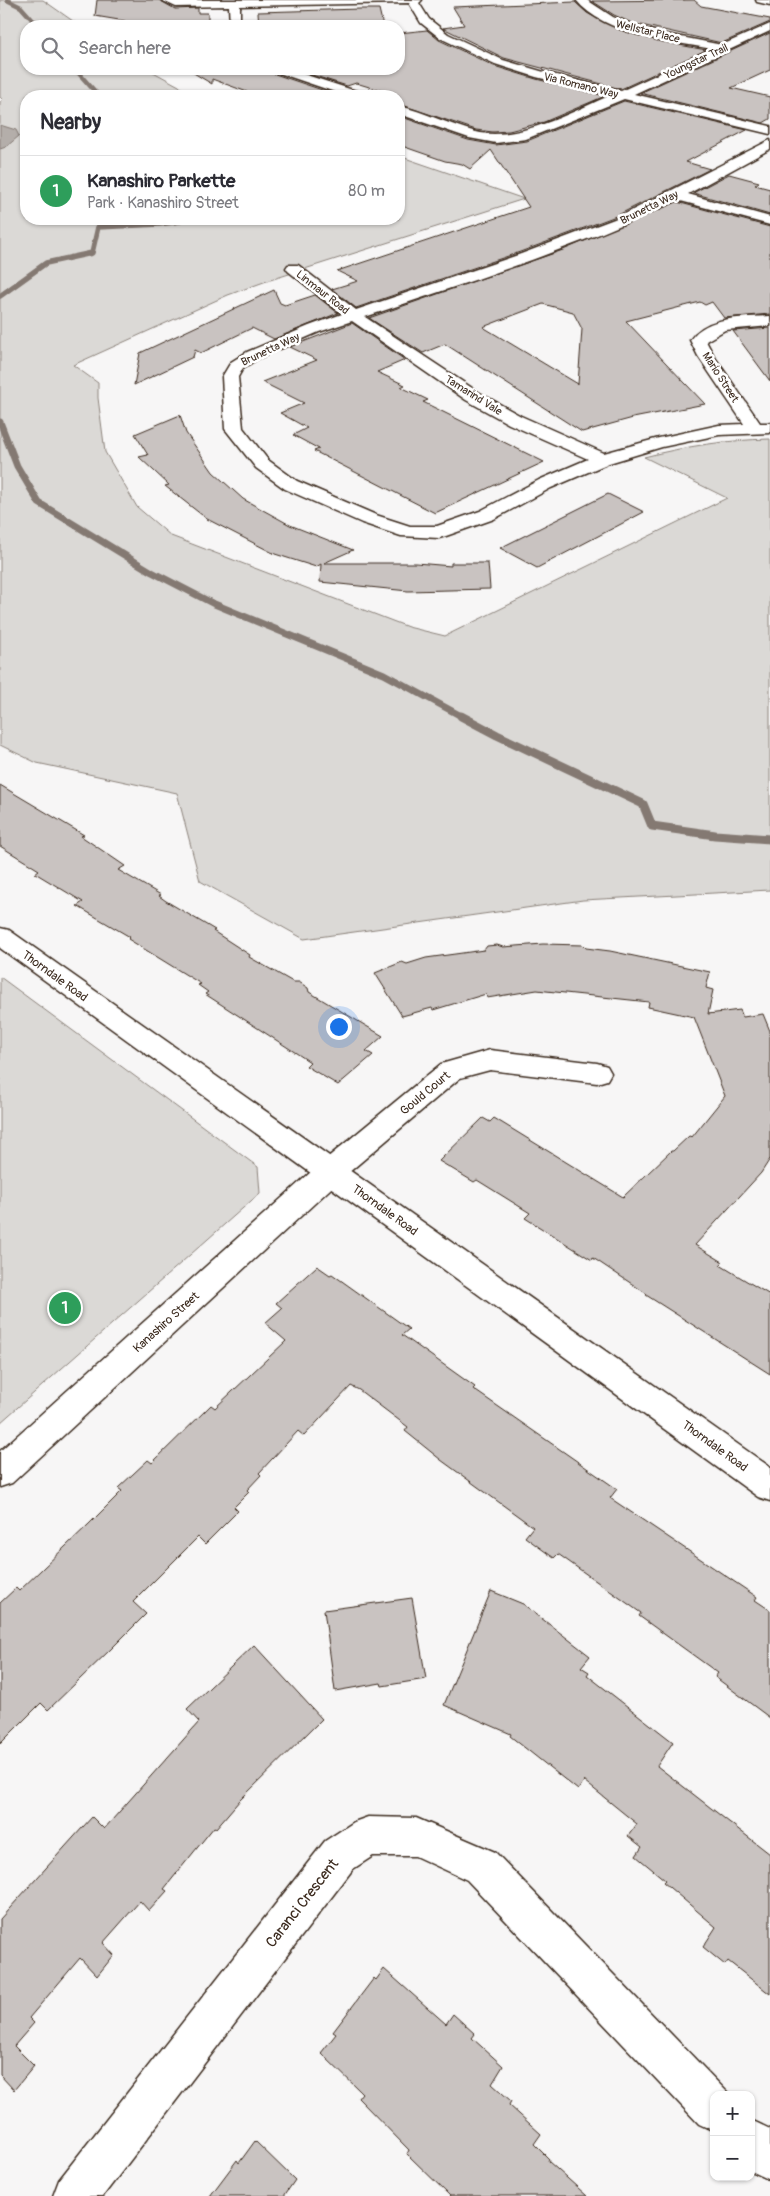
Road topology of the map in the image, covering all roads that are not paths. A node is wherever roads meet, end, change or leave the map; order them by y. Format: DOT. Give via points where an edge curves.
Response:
graph roads {
  1 [pos="166,0"];
  2 [pos="412,0"];
  3 [pos="417,0"];
  4 [pos="580,0"];
  5 [pos="761,0"];
  6 [pos="770,2"];
  7 [pos="235,3"];
  8 [pos="234,20"];
  9 [pos="770,28"];
  10 [pos="722,48"];
  11 [pos="295,75"];
  12 [pos="340,90"];
  13 [pos="622,95"];
  14 [pos="405,112"];
  15 [pos="770,130"];
  16 [pos="770,144"];
  17 [pos="676,195"];
  18 [pos="770,221"];
  19 [pos="293,268"];
  20 [pos="354,316"];
  21 [pos="770,321"];
  22 [pos="763,428"];
  23 [pos="603,459"];
  24 [pos="0,936"];
  25 [pos="598,1073"];
  26 [pos="331,1171"];
  27 [pos="0,1472"];
  28 [pos="770,1486"];
  29 [pos="710,2105"];
  30 [pos="755,2145"];
  31 [pos="770,2158"];
  32 [pos="75,2196"];
  1 -- 7 [label="street" via="182,4"];
  2 -- 3 [label="street"];
  2 -- 7 [label="street"];
  2 -- 13 [label="street, Via Romano Way" via="425,22 469,49 540,75"];
  4 -- 10 [label="street, Wellstar Place" via="590,10 618,24"];
  5 -- 6 [label="street"];
  7 -- 8 [label="street"];
  9 -- 10 [label="street, Youngstar Trail"];
  10 -- 13 [label="street, Youngstar Trail"];
  11 -- 12 [label="street"];
  13 -- 14 [label="street, Youngstar Trail" via="532,134 496,139 473,135"];
  13 -- 15 [label="street, Via Romano Way"];
  16 -- 17 [label="street, Brunetta Way"];
  17 -- 18 [label="street"];
  17 -- 20 [label="street, Brunetta Way" via="613,224"];
  19 -- 20 [label="street, Linmaur Road"];
  20 -- 23 [label="street, Tamarind Vale" via="472,396 515,420"];
  20 -- 23 [label="street, Brunetta Way" via="254,355 237,365 230,377 234,429 262,464 291,485 392,527 408,532 439,532 487,515 545,484"];
  21 -- 22 [label="street, Mario Street" via="729,324 705,331 698,340 706,356"];
  22 -- 23 [label="street, Brunetta Way" via="719,430 659,442"];
  24 -- 26 [label="street, Thorndale Road"];
  25 -- 26 [label="street, Gould Court" via="490,1060 451,1071"];
  26 -- 27 [label="street, Kanashiro Street"];
  26 -- 28 [label="street, Thorndale Road"];
  29 -- 32 [label="street, Caranci Crescent" via="481,1866 416,1837 368,1836 339,1855"];
  30 -- 31 [label="street"];
}
